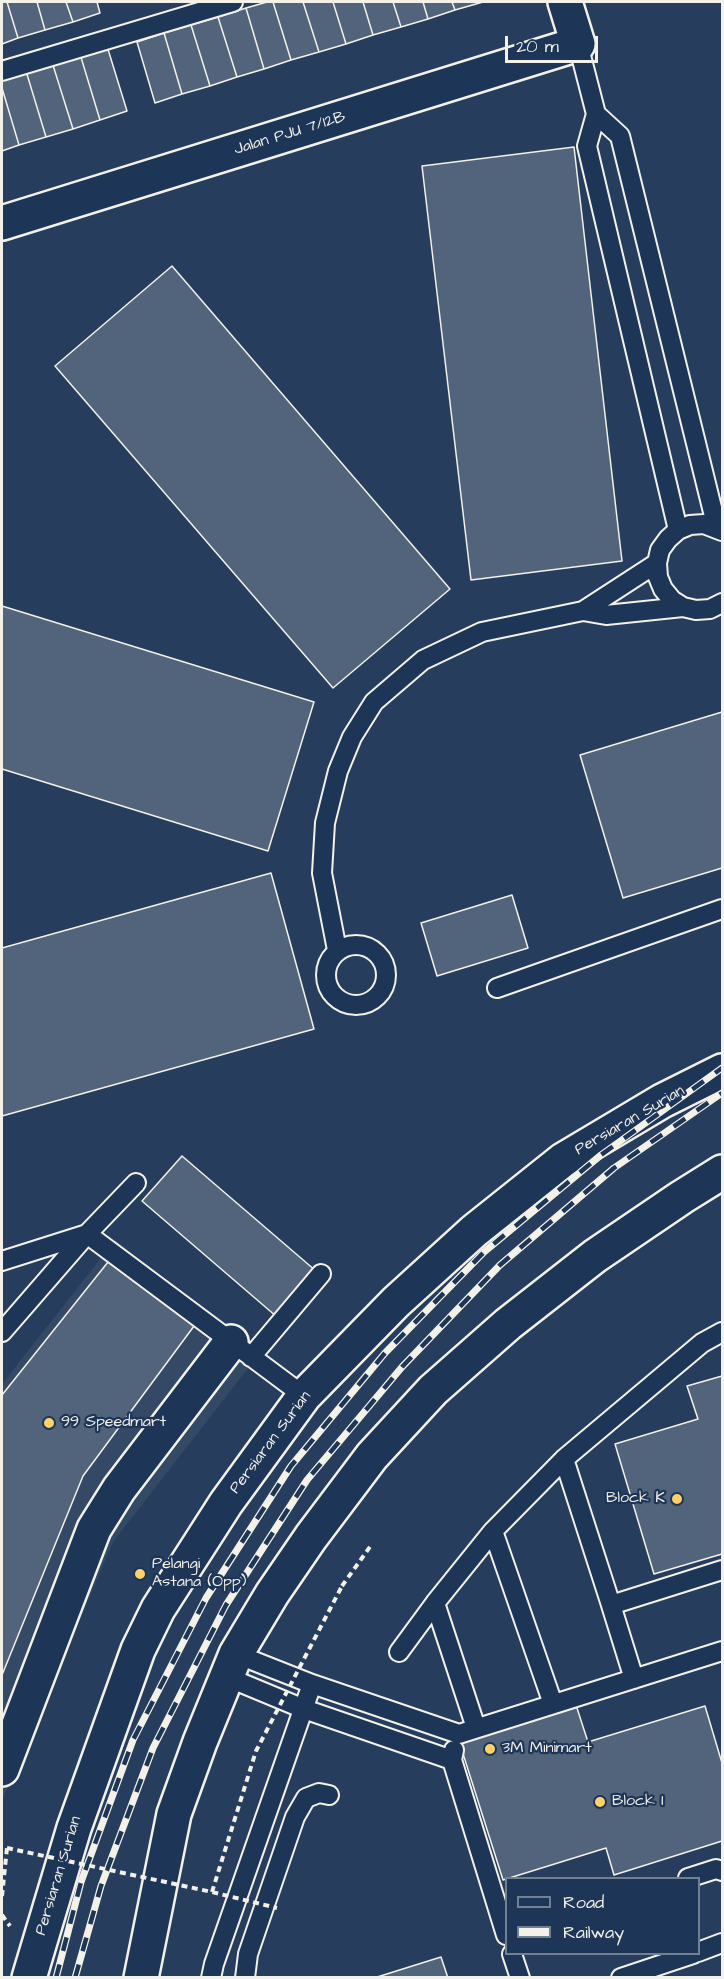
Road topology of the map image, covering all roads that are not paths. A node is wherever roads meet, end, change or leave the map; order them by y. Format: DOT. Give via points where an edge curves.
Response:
graph roads {
  1 [pos="233,2"];
  2 [pos="565,2"];
  3 [pos="578,44"];
  4 [pos="2,71"];
  5 [pos="596,114"];
  6 [pos="2,223"];
  7 [pos="678,530"];
  8 [pos="720,530"];
  9 [pos="657,563"];
  10 [pos="722,604"];
  11 [pos="683,607"];
  12 [pos="583,611"];
  13 [pos="723,909"];
  14 [pos="337,950"];
  15 [pos="497,988"];
  16 [pos="723,1071"];
  17 [pos="723,1172"];
  18 [pos="136,1183"];
  19 [pos="87,1234"];
  20 [pos="2,1261"];
  21 [pos="321,1274"];
  22 [pos="2,1332"];
  23 [pos="723,1332"];
  24 [pos="241,1349"];
  25 [pos="304,1396"];
  26 [pos="564,1459"];
  27 [pos="493,1531"];
  28 [pos="723,1570"];
  29 [pos="435,1603"];
  30 [pos="611,1605"];
  31 [pos="723,1651"];
  32 [pos="399,1652"];
  33 [pos="231,1665"];
  34 [pos="634,1679"];
  35 [pos="312,1684"];
  36 [pos="553,1704"];
  37 [pos="304,1709"];
  38 [pos="467,1731"];
  39 [pos="452,1760"];
  40 [pos="2,1769"];
  41 [pos="329,1795"];
  42 [pos="263,1824"];
  43 [pos="290,1833"];
  44 [pos="723,1871"];
  45 [pos="691,1877"];
  46 [pos="505,1929"];
  47 [pos="723,1944"];
  48 [pos="700,1952"];
  49 [pos="514,1955"];
  50 [pos="687,1955"];
  51 [pos="29,1977"];
  52 [pos="141,1977"];
  53 [pos="212,1977"];
  54 [pos="244,1977"];
  55 [pos="520,1977"];
  56 [pos="621,1977"];
  1 -- 4 [label="lane"];
  2 -- 3 [label="main road"];
  3 -- 5 [label="lane"];
  3 -- 6 [label="main road, Jalan PJU 7/12B"];
  5 -- 7 [label="lane" via="587,146"];
  5 -- 8 [label="lane" via="620,136"];
  7 -- 8 [label="lane" via="704,524"];
  7 -- 9 [label="lane" via="660,550"];
  9 -- 11 [label="lane" via="663,590"];
  9 -- 12 [label="lane"];
  10 -- 11 [label="lane" via="710,609"];
  11 -- 12 [label="lane" via="606,615"];
  12 -- 14 [label="lane" via="482,632 423,660 375,702 352,737 338,771 325,823 322,873"];
  13 -- 15 [label="lane"];
  16 -- 25 [label="main road, Persiaran Surian" via="662,1101 563,1160 448,1254"];
  17 -- 33 [label="main road" via="595,1256 432,1390 372,1456 311,1537"];
  18 -- 19 [label="lane"];
  19 -- 20 [label="lane"];
  19 -- 22 [label="lane"];
  19 -- 24 [label="lane"];
  21 -- 24 [label="lane"];
  23 -- 26 [label="lane" via="702,1343"];
  24 -- 25 [label="lane"];
  24 -- 40 [label="main road" via="119,1489 94,1529"];
  25 -- 51 [label="main road, Persiaran Surian" via="226,1503 158,1609 138,1650 74,1828"];
  26 -- 27 [label="lane"];
  26 -- 30 [label="lane"];
  27 -- 29 [label="lane"];
  27 -- 36 [label="lane"];
  28 -- 30 [label="lane"];
  29 -- 32 [label="lane"];
  29 -- 38 [label="lane"];
  30 -- 34 [label="lane"];
  31 -- 34 [label="lane"];
  33 -- 35 [label="lane"];
  33 -- 37 [label="lane"];
  33 -- 52 [label="main road" via="174,1814"];
  34 -- 36 [label="lane"];
  35 -- 37 [label="lane"];
  35 -- 38 [label="lane"];
  36 -- 38 [label="lane"];
  37 -- 39 [label="lane"];
  37 -- 42 [label="lane"];
  38 -- 39 [label="lane"];
  39 -- 46 [label="lane"];
  41 -- 43 [label="lane" via="319,1793 306,1798"];
  42 -- 43 [label="lane"];
  42 -- 53 [label="lane"];
  43 -- 54 [label="lane" via="248,1954"];
  44 -- 45 [label="lane" via="716,1869"];
  47 -- 48 [label="lane"];
  49 -- 55 [label="lane"];
  50 -- 56 [label="lane"];
}
